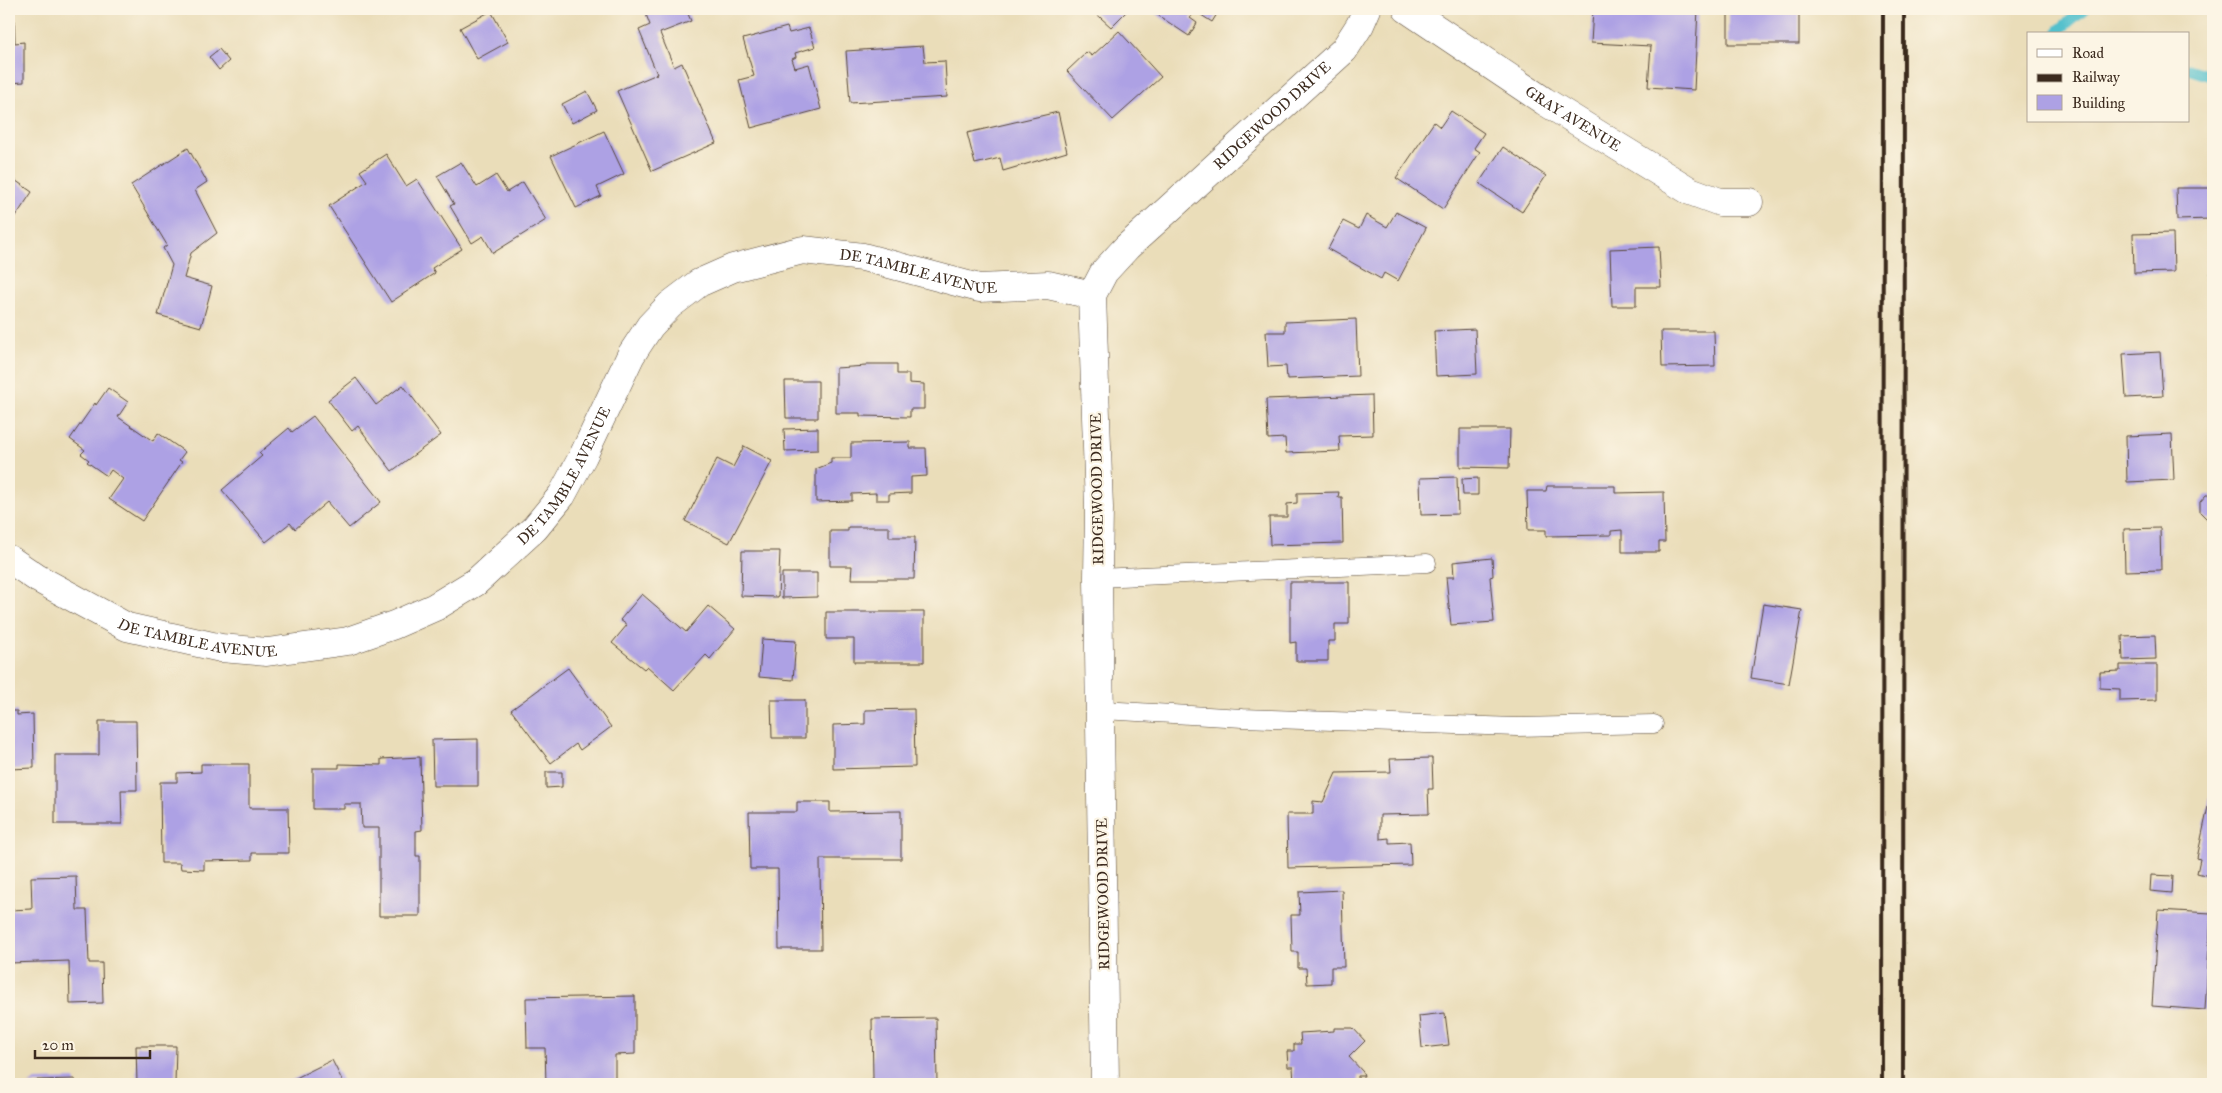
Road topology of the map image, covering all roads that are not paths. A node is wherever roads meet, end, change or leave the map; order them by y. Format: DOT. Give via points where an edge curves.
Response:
graph roads {
  1 [pos="1368,9"];
  2 [pos="1406,9"];
  3 [pos="1749,202"];
  4 [pos="1092,295"];
  5 [pos="9,559"];
  6 [pos="1426,563"];
  7 [pos="1098,578"];
  8 [pos="1102,710"];
  9 [pos="1654,724"];
  10 [pos="1105,1084"];
  1 -- 4 [label="street, RIDGEWOOD DRIVE" via="1344,50 1127,247 1104,272"];
  2 -- 3 [label="street, GRAY AVENUE" via="1544,101 1690,192 1720,202"];
  4 -- 5 [label="street, DE TAMBLE AVENUE" via="1048,285 979,288 863,258 803,250 733,268 699,283 670,305 650,326 631,355 562,495 535,528 476,582 435,607 394,626 348,640 267,652 221,648 127,627"];
  4 -- 7 [label="street, RIDGEWOOD DRIVE"];
  6 -- 7 [label="lane"];
  7 -- 8 [label="street, RIDGEWOOD DRIVE"];
  8 -- 9 [label="lane" via="1517,727"];
  8 -- 10 [label="street, RIDGEWOOD DRIVE"];
}
